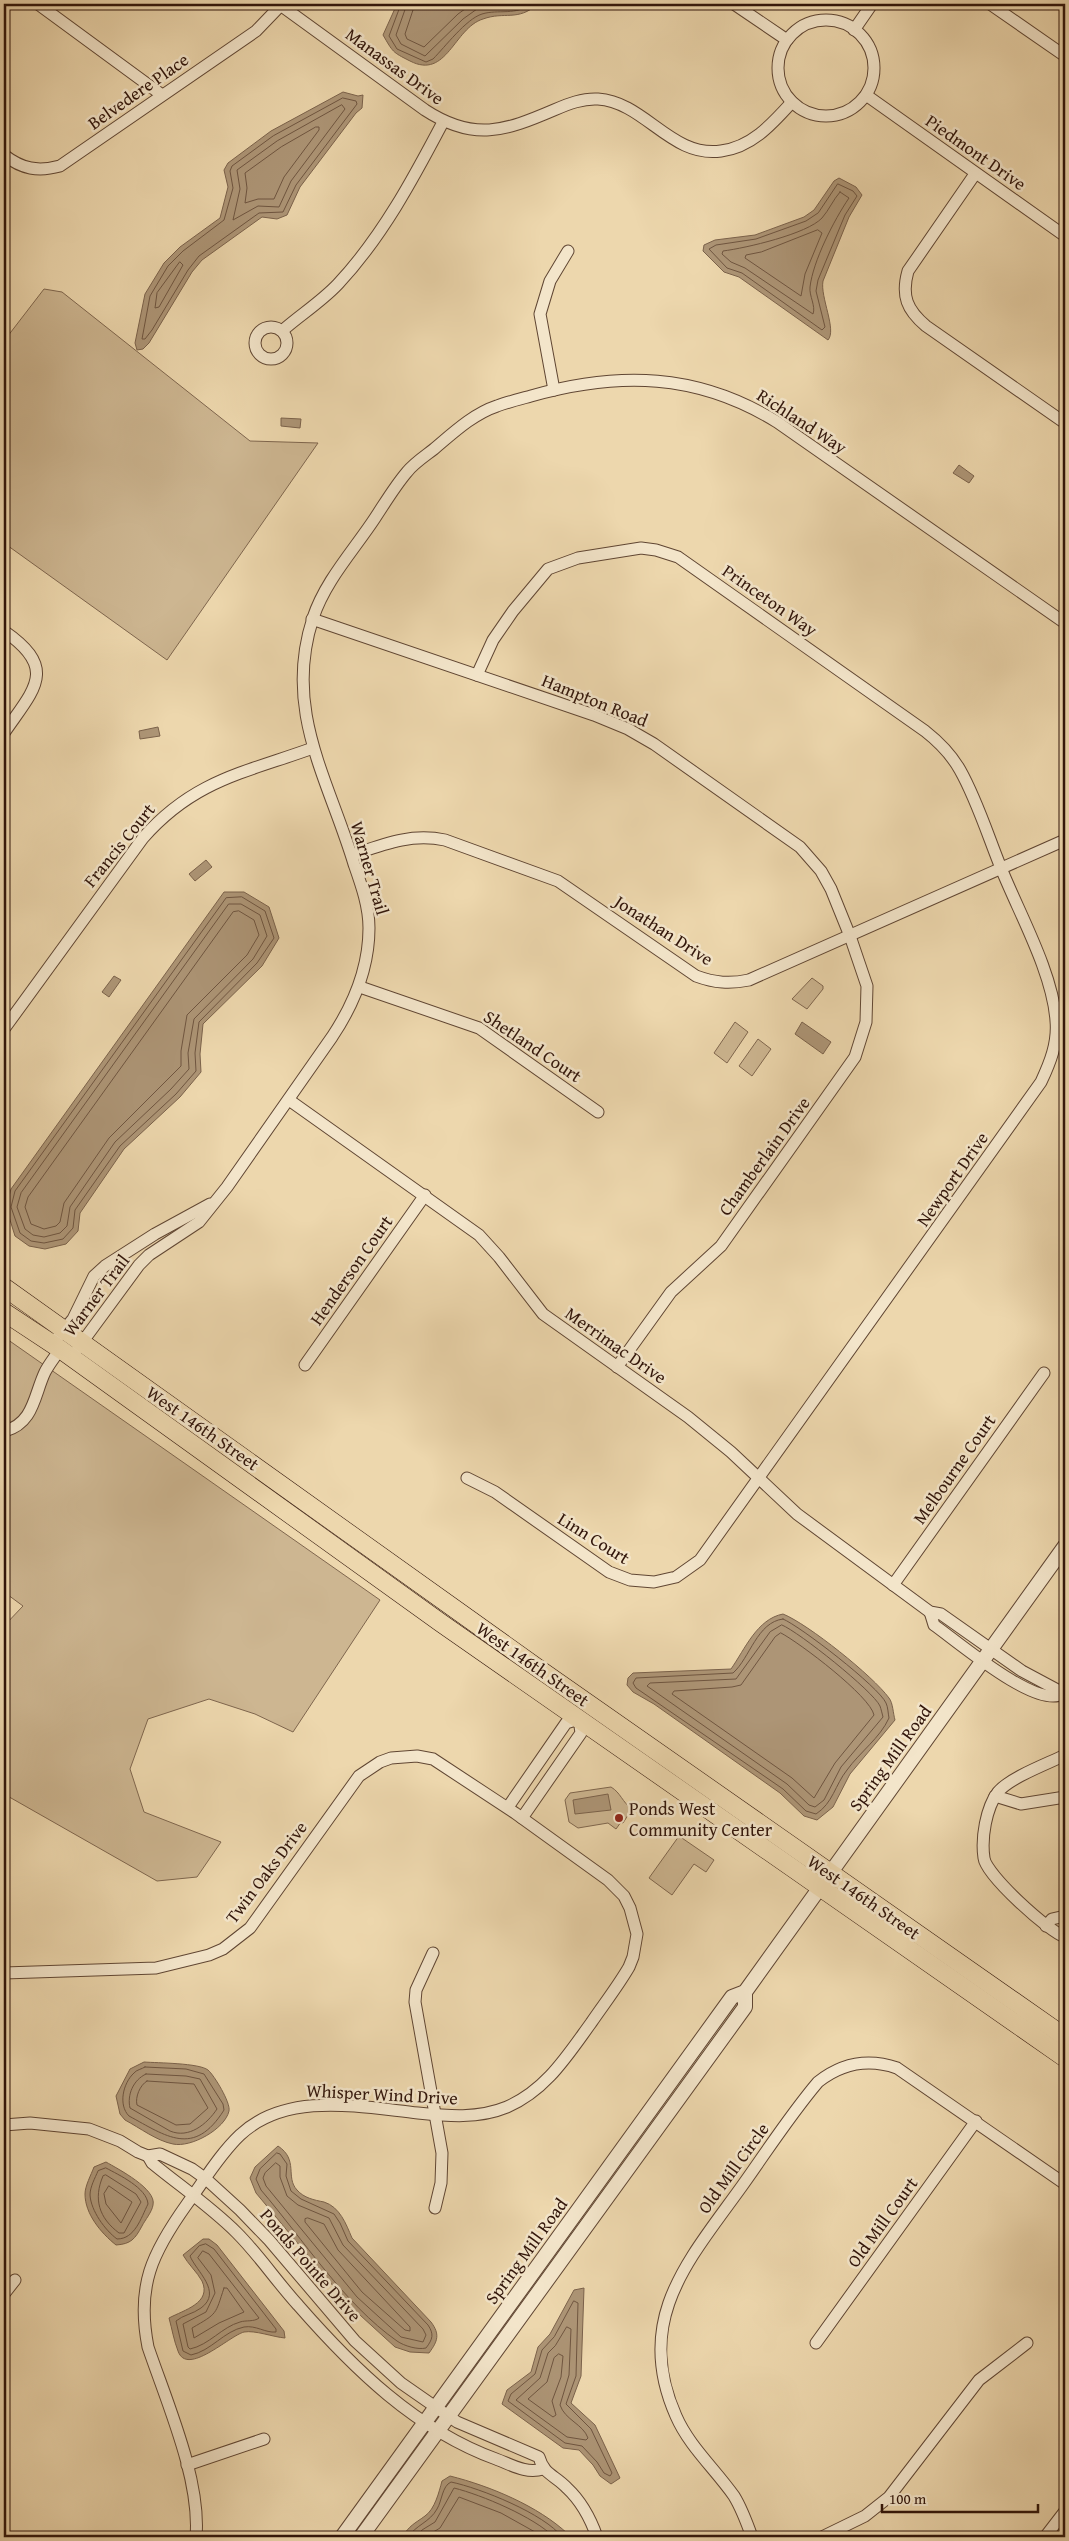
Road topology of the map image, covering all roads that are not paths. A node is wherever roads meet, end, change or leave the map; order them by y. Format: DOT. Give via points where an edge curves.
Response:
graph roads {
  1 [pos="38,4"];
  2 [pos="280,4"];
  3 [pos="734,4"];
  4 [pos="872,4"];
  5 [pos="990,4"];
  6 [pos="854,30"];
  7 [pos="787,40"];
  8 [pos="1065,56"];
  9 [pos="162,95"];
  10 [pos="866,95"];
  11 [pos="792,102"];
  12 [pos="443,122"];
  13 [pos="4,155"];
  14 [pos="975,174"];
  15 [pos="1065,236"];
  16 [pos="568,251"];
  17 [pos="282,331"];
  18 [pos="554,390"];
  19 [pos="1065,423"];
  20 [pos="358,544"];
  21 [pos="312,619"];
  22 [pos="1065,624"];
  23 [pos="4,631"];
  24 [pos="477,675"];
  25 [pos="4,733"];
  26 [pos="313,748"];
  27 [pos="1065,840"];
  28 [pos="352,855"];
  29 [pos="1002,868"];
  30 [pos="850,936"];
  31 [pos="360,987"];
  32 [pos="4,1029"];
  33 [pos="289,1100"];
  34 [pos="598,1112"];
  35 [pos="425,1195"];
  36 [pos="212,1203"];
  37 [pos="141,1244"];
  38 [pos="149,1255"];
  39 [pos="4,1286"];
  40 [pos="4,1312"];
  41 [pos="65,1329"];
  42 [pos="83,1342"];
  43 [pos="61,1350"];
  44 [pos="305,1365"];
  45 [pos="617,1367"];
  46 [pos="1044,1372"];
  47 [pos="4,1431"];
  48 [pos="467,1478"];
  49 [pos="759,1479"];
  50 [pos="1065,1546"];
  51 [pos="386,1558"];
  52 [pos="374,1574"];
  53 [pos="893,1585"];
  54 [pos="987,1655"];
  55 [pos="1064,1694"];
  56 [pos="589,1704"];
  57 [pos="579,1718"];
  58 [pos="1065,1756"];
  59 [pos="996,1796"];
  60 [pos="1065,1797"];
  61 [pos="515,1812"];
  62 [pos="831,1873"];
  63 [pos="820,1888"];
  64 [pos="1065,1916"];
  65 [pos="1046,1926"];
  66 [pos="1065,1937"];
  67 [pos="433,1953"];
  68 [pos="4,1973"];
  69 [pos="1065,2037"];
  70 [pos="1065,2058"];
  71 [pos="436,2115"];
  72 [pos="976,2122"];
  73 [pos="4,2125"];
  74 [pos="148,2156"];
  75 [pos="206,2178"];
  76 [pos="1065,2184"];
  77 [pos="193,2196"];
  78 [pos="435,2208"];
  79 [pos="15,2280"];
  80 [pos="4,2294"];
  81 [pos="816,2342"];
  82 [pos="1027,2344"];
  83 [pos="442,2413"];
  84 [pos="432,2427"];
  85 [pos="264,2439"];
  86 [pos="187,2465"];
  87 [pos="542,2469"];
  88 [pos="1065,2511"];
  89 [pos="196,2537"];
  90 [pos="342,2537"];
  91 [pos="361,2537"];
  92 [pos="597,2537"];
  93 [pos="752,2537"];
  94 [pos="822,2537"];
  95 [pos="1045,2537"];
  1 -- 9 [label="street"];
  2 -- 9 [label="street, Belvedere Place" via="256,31"];
  2 -- 12 [label="street, Manassas Drive"];
  3 -- 7 [label="street"];
  4 -- 6 [label="street"];
  5 -- 8 [label="street"];
  6 -- 7 [label="street" via="834,21 819,21 804,26"];
  6 -- 10 [label="street" via="866,43 873,60 873,78"];
  7 -- 11 [label="street" via="778,72 785,94"];
  9 -- 13 [label="street, Belvedere Place" via="60,166 30,169"];
  10 -- 11 [label="street" via="854,108 830,116 809,114"];
  10 -- 14 [label="street, Piedmont Drive"];
  11 -- 12 [label="street, Manassas Drive" via="746,144 720,152 686,147 623,106 598,99 571,102 503,129 467,130"];
  12 -- 17 [label="street" via="400,202 349,272"];
  14 -- 15 [label="street, Piedmont Drive"];
  14 -- 19 [label="street" via="908,271 904,290 906,301 926,326"];
  16 -- 18 [label="street" via="550,281 540,314"];
  18 -- 20 [label="street, Richland Way" via="495,406 462,426 408,470"];
  18 -- 22 [label="street, Richland Way" via="573,384 658,381 696,387 744,403 777,422"];
  20 -- 21 [label="street, Warner Trail" via="333,579"];
  21 -- 24 [label="street, Hampton Road"];
  21 -- 26 [label="street, Warner Trail" via="302,688"];
  23 -- 25 [label="street" via="28,649 34,662 36,680"];
  24 -- 29 [label="street, Princeton Way" via="493,640 548,569 578,558 626,550 641,548 668,553 686,562 940,743 961,771"];
  24 -- 30 [label="street, Hampton Road" via="628,729 778,830 800,847 821,871"];
  26 -- 28 [label="street, Warner Trail"];
  26 -- 32 [label="street, Francis Court" via="207,786 169,811 143,838"];
  27 -- 29 [label="street, Jonathan Drive"];
  28 -- 30 [label="street, Jonathan Drive" via="394,840 431,837 536,871 567,886 696,976 718,982 749,980"];
  28 -- 31 [label="street, Warner Trail" via="369,926"];
  29 -- 30 [label="street, Jonathan Drive"];
  29 -- 49 [label="street, Newport Drive" via="1053,1001 1056,1033 1050,1064 1021,1113"];
  30 -- 45 [label="street, Chamberlain Drive" via="868,997 865,1028 855,1057 721,1246 671,1292"];
  31 -- 33 [label="street, Warner Trail" via="347,1014"];
  31 -- 34 [label="street, Shetland Court" via="479,1028"];
  33 -- 35 [label="street, Merrimac Drive"];
  33 -- 36 [label="street, Warner Trail"];
  35 -- 44 [label="street, Henderson Court"];
  35 -- 45 [label="street, Merrimac Drive" via="490,1246 543,1314"];
  36 -- 37 [label="street, Warner Trail"];
  36 -- 38 [label="street, Warner Trail" via="190,1230"];
  37 -- 38 [label="street, Warner Trail"];
  37 -- 41 [label="street, Warner Trail" via="94,1276"];
  38 -- 42 [label="street, Warner Trail"];
  39 -- 41 [label="main road, West 146th Street"];
  40 -- 43 [label="main road, West 146th Street"];
  41 -- 42 [label="main road, West 146th Street"];
  41 -- 43 [label="street, Warner Trail"];
  42 -- 43 [label="street, Warner Trail"];
  42 -- 51 [label="main road, West 146th Street"];
  43 -- 47 [label="street" via="44,1374 27,1417"];
  43 -- 52 [label="main road, West 146th Street"];
  45 -- 49 [label="street, Merrimac Drive" via="688,1417"];
  46 -- 53 [label="street, Melbourne Court"];
  48 -- 49 [label="street, Linn Court" via="495,1492 610,1572 642,1582 676,1577 700,1560"];
  49 -- 53 [label="street, Merrimac Drive" via="811,1525"];
  50 -- 54 [label="street, Spring Mill Road"];
  51 -- 52 [label="main road"];
  51 -- 56 [label="main road, West 146th Street"];
  52 -- 57 [label="main road, West 146th Street"];
  53 -- 54 [label="street, Merrimac Drive" via="930,1612 934,1625"];
  54 -- 55 [label="street, Merrimac Drive" via="1028,1689 1047,1696"];
  54 -- 62 [label="street, Spring Mill Road"];
  56 -- 57 [label="street"];
  56 -- 62 [label="main road, West 146th Street"];
  57 -- 61 [label="street" via="566,1723"];
  57 -- 61 [label="street" via="581,1733"];
  57 -- 63 [label="main road, West 146th Street"];
  58 -- 59 [label="street" via="1008,1784"];
  59 -- 60 [label="street" via="1021,1804"];
  59 -- 65 [label="street" via="985,1827 984,1859 1009,1891"];
  61 -- 68 [label="street, Twin Oaks Drive" via="433,1759 417,1756 391,1758 359,1776 250,1928 223,1949 156,1968"];
  61 -- 71 [label="street, Whisper Wind Drive" via="608,1880 624,1896 635,1922 634,1957 570,2052 526,2098 493,2112"];
  62 -- 63 [label="street, Spring Mill Road"];
  62 -- 69 [label="main road, West 146th Street"];
  63 -- 70 [label="main road, West 146th Street"];
  63 -- 83 [label="street, Spring Mill Road" via="745,1992 732,1997"];
  64 -- 65 [label="street" via="1052,1919"];
  65 -- 66 [label="street"];
  67 -- 71 [label="street" via="416,1990 415,2002"];
  71 -- 75 [label="street, Whisper Wind Drive" via="333,2106 306,2106 285,2111 262,2119 240,2135"];
  71 -- 78 [label="street" via="442,2162"];
  72 -- 76 [label="street, Old Mill Circle"];
  72 -- 81 [label="street, Old Mill Court"];
  72 -- 93 [label="street, Old Mill Circle" via="892,2066 856,2063 828,2074 806,2096 680,2273 662,2334 669,2397 687,2435 740,2506"];
  73 -- 74 [label="street, Ponds Pointe Drive" via="30,2123 89,2129"];
  74 -- 75 [label="street, Ponds Pointe Drive" via="160,2154"];
  74 -- 77 [label="street, Ponds Pointe Drive" via="152,2163"];
  75 -- 77 [label="street, Whisper Wind Drive"];
  75 -- 83 [label="street, Ponds Pointe Drive" via="269,2240 355,2341 401,2383"];
  77 -- 84 [label="street, Ponds Pointe Drive" via="238,2235 344,2356 376,2386"];
  77 -- 86 [label="street, Whisper Wind Drive" via="154,2255 143,2299 148,2347"];
  79 -- 80 [label="street"];
  82 -- 94 [label="street" via="979,2380 889,2497 865,2516"];
  83 -- 84 [label="street, Spring Mill Road"];
  83 -- 87 [label="street, Ponds Pointe Drive" via="539,2457"];
  84 -- 87 [label="street, Ponds Pointe Drive" via="467,2448 531,2472"];
  84 -- 90 [label="street, Spring Mill Road"];
  84 -- 91 [label="street, Spring Mill Road"];
  85 -- 86 [label="street"];
  86 -- 89 [label="street, Whisper Wind Drive" via="196,2502"];
  87 -- 92 [label="street" via="568,2488 584,2510"];
  88 -- 95 [label="street"];
}
